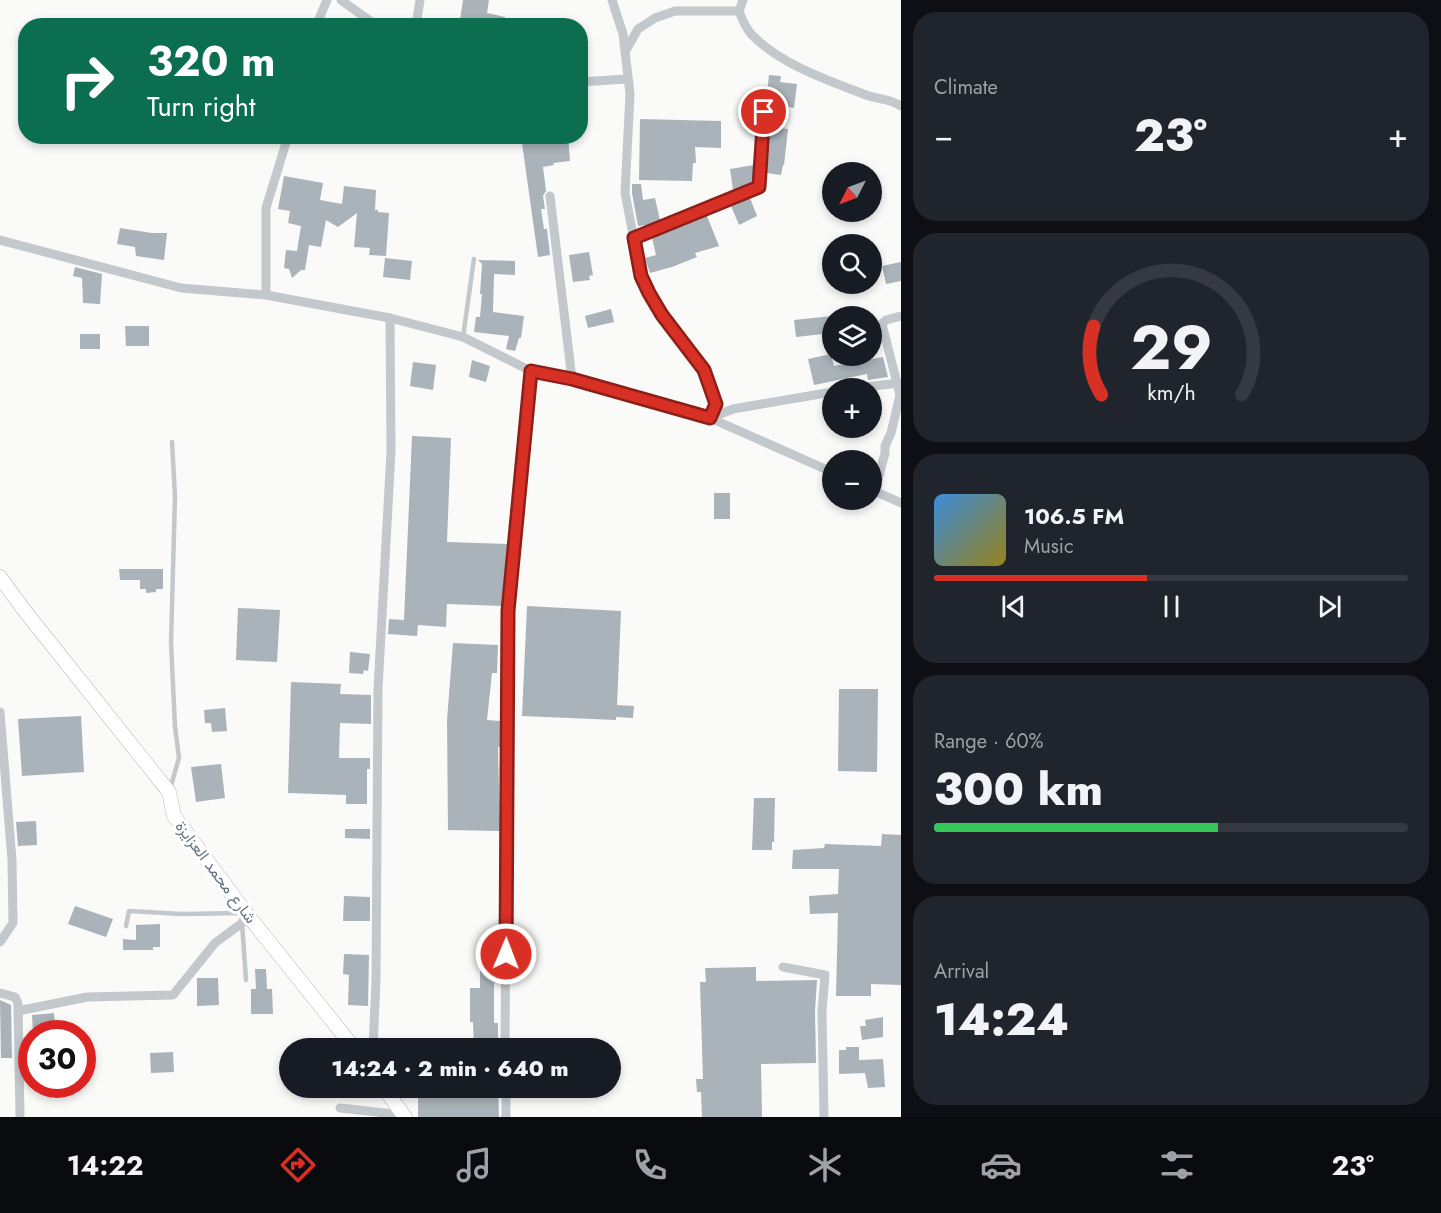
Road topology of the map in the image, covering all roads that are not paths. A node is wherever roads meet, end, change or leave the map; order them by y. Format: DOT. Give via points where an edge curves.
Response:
graph roads {
  1 [pos="327,0"];
  2 [pos="341,0"];
  3 [pos="420,0"];
  4 [pos="612,0"];
  5 [pos="743,0"];
  6 [pos="739,11"];
  7 [pos="319,18"];
  8 [pos="366,18"];
  9 [pos="417,18"];
  10 [pos="625,52"];
  11 [pos="627,78"];
  12 [pos="588,82"];
  13 [pos="901,106"];
  14 [pos="764,112"];
  15 [pos="286,144"];
  16 [pos="550,196"];
  17 [pos="634,238"];
  18 [pos="0,240"];
  19 [pos="474,259"];
  20 [pos="266,295"];
  21 [pos="901,316"];
  22 [pos="390,318"];
  23 [pos="463,337"];
  24 [pos="531,371"];
  25 [pos="572,379"];
  26 [pos="898,383"];
  27 [pos="882,385"];
  28 [pos="822,394"];
  29 [pos="901,395"];
  30 [pos="710,418"];
  31 [pos="172,442"];
  32 [pos="882,462"];
  33 [pos="822,468"];
  34 [pos="882,494"];
  35 [pos="901,503"];
  36 [pos="0,577"];
  37 [pos="0,712"];
  38 [pos="169,792"];
  39 [pos="244,918"];
  40 [pos="126,926"];
  41 [pos="0,942"];
  42 [pos="783,967"];
  43 [pos="246,980"];
  44 [pos="0,993"];
  45 [pos="18,1011"];
  46 [pos="346,1038"];
  47 [pos="373,1038"];
  48 [pos="505,1038"];
  49 [pos="391,1098"];
  50 [pos="506,1098"];
  51 [pos="340,1108"];
  52 [pos="404,1116"];
  53 [pos="20,1117"];
  54 [pos="506,1117"];
  55 [pos="824,1117"];
  1 -- 7 [label="street"];
  2 -- 8 [label="street"];
  3 -- 9 [label="street"];
  4 -- 10 [label="street"];
  5 -- 6 [label="street"];
  6 -- 10 [label="street" via="675,11 655,18 638,30"];
  6 -- 13 [label="street" via="750,34 779,57 858,92"];
  10 -- 11 [label="street"];
  11 -- 12 [label="street"];
  11 -- 17 [label="street" via="630,94 625,193"];
  14 -- 17 [label="street" via="759,187"];
  15 -- 20 [label="street" via="266,208"];
  16 -- 25 [label="street"];
  17 -- 30 [label="street" via="641,276 649,293 704,370 716,404"];
  18 -- 20 [label="street" via="181,288"];
  19 -- 23 [label="lane"];
  20 -- 22 [label="street"];
  21 -- 26 [label="street" via="882,324"];
  22 -- 23 [label="street"];
  22 -- 47 [label="street" via="391,451 378,689"];
  23 -- 24 [label="street"];
  24 -- 25 [label="street"];
  24 -- 48 [label="street" via="508,611"];
  25 -- 30 [label="street"];
  26 -- 27 [label="street"];
  26 -- 29 [label="street"];
  28 -- 30 [label="street" via="733,409"];
  29 -- 32 [label="street"];
  30 -- 33 [label="street"];
  31 -- 38 [label="lane" via="175,496 171,642 179,758"];
  34 -- 35 [label="street"];
  36 -- 38 [label="main road, شارع محمد العزايزة"];
  37 -- 41 [label="street" via="13,923"];
  38 -- 39 [label="main road, شارع محمد العزايزة" via="174,816"];
  39 -- 40 [label="lane" via="129,911"];
  39 -- 43 [label="lane"];
  39 -- 45 [label="street" via="215,943 173,994 87,997"];
  39 -- 46 [label="main road, شارع محمد العزايزة"];
  42 -- 55 [label="street" via="825,975"];
  44 -- 45 [label="street" via="15,997"];
  45 -- 53 [label="street"];
  49 -- 52 [label="main road"];
  50 -- 54 [label="street"];
  51 -- 52 [label="street"];
}
